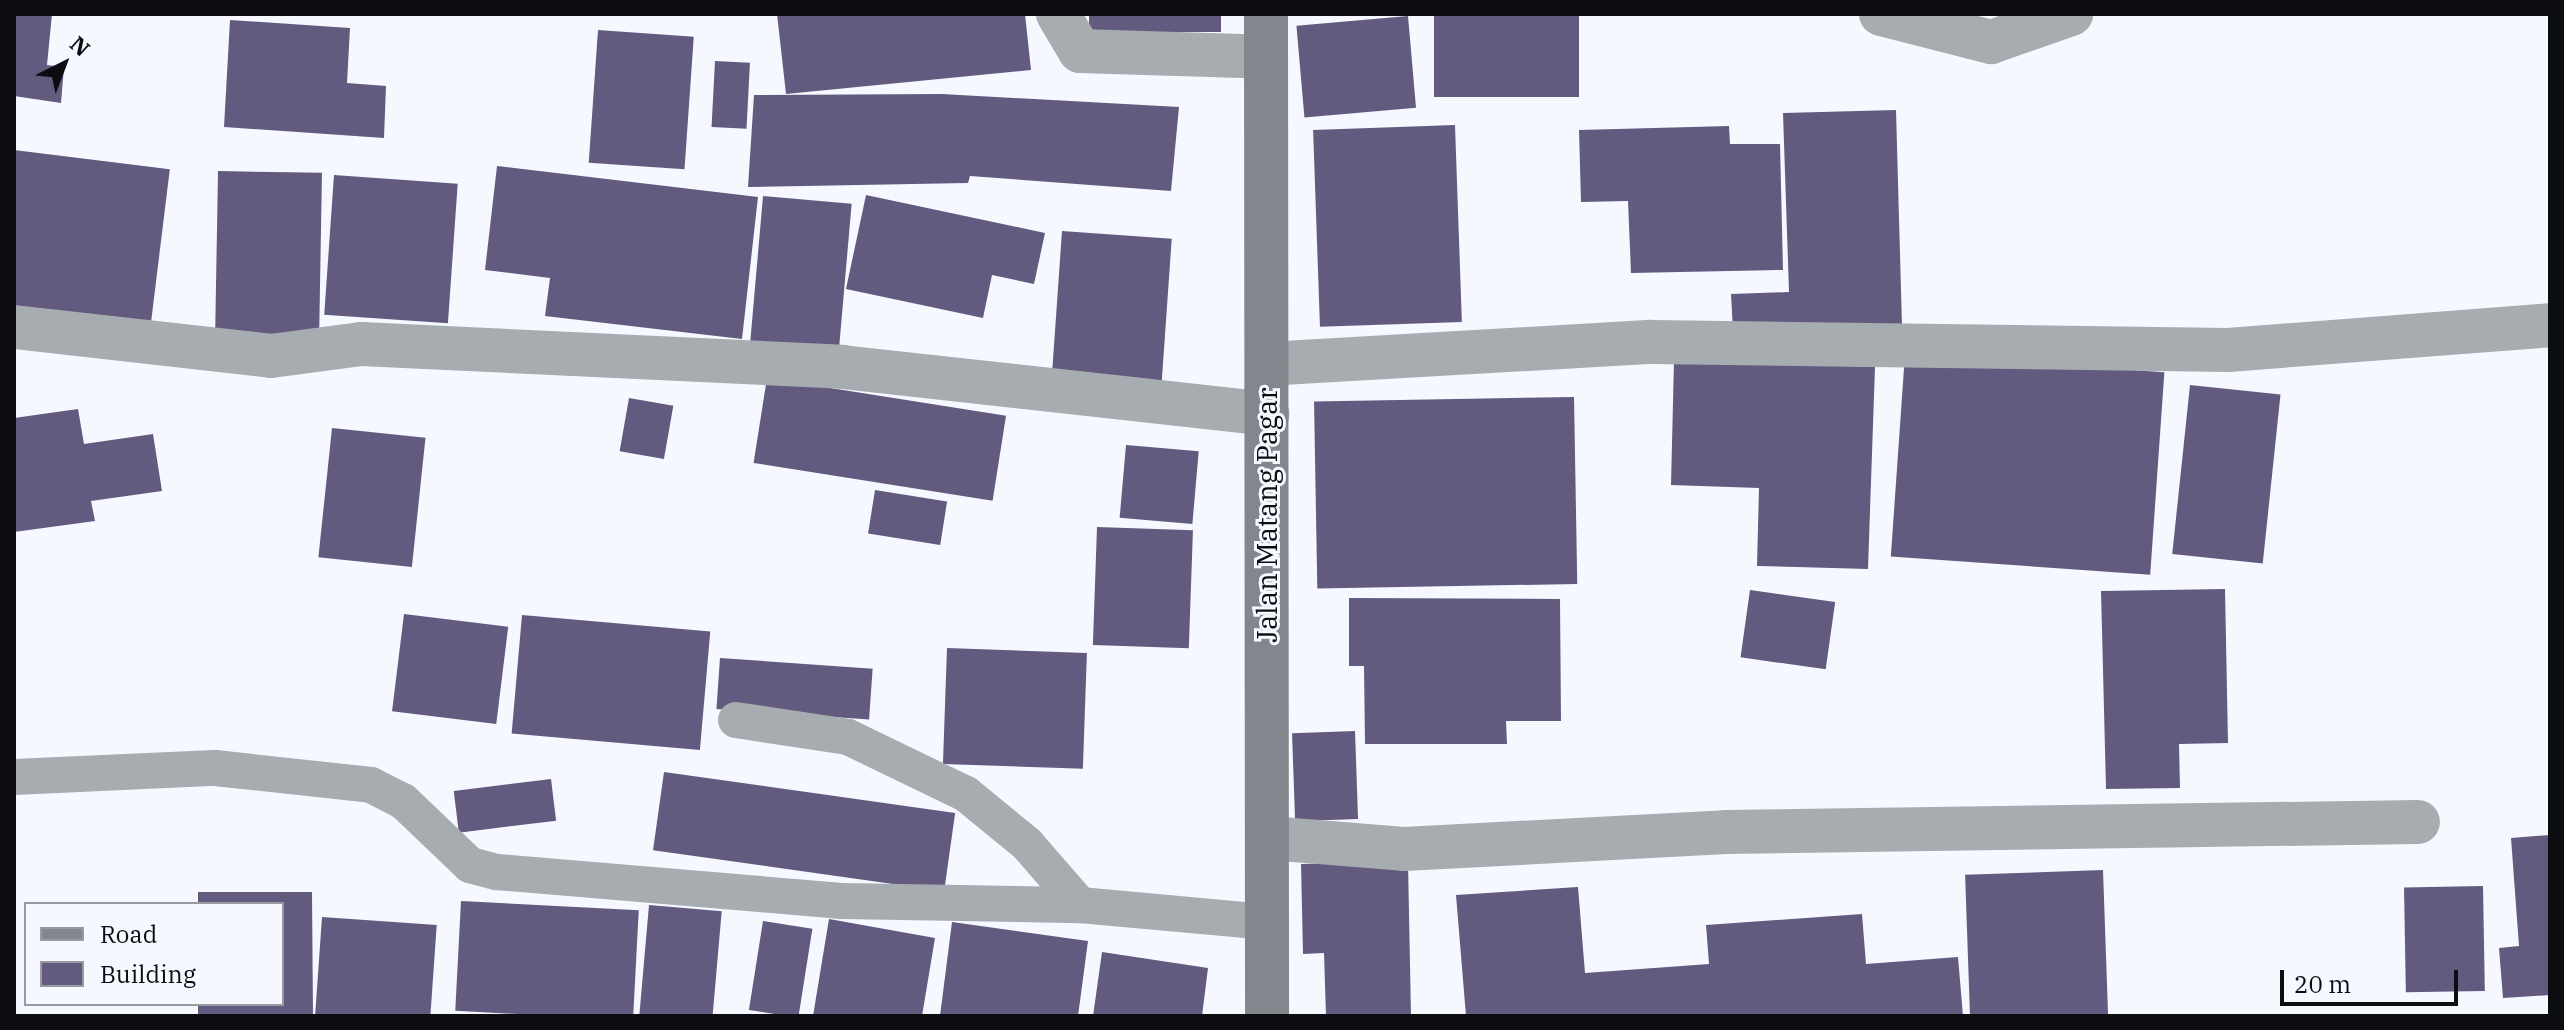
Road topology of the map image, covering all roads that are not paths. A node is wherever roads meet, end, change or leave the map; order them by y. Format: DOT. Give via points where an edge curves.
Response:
graph roads {
  1 [pos="1058,14"];
  2 [pos="1266,14"];
  3 [pos="1881,14"];
  4 [pos="2071,14"];
  5 [pos="1266,57"];
  6 [pos="2550,325"];
  7 [pos="14,327"];
  8 [pos="1267,364"];
  9 [pos="1267,414"];
  10 [pos="736,720"];
  11 [pos="14,777"];
  12 [pos="2418,822"];
  13 [pos="1268,838"];
  14 [pos="1080,905"];
  15 [pos="1268,922"];
  16 [pos="1267,1016"];
  1 -- 5 [label="street" via="1080,51"];
  2 -- 5 [label="main road, Jalan Matang Pagar"];
  3 -- 4 [label="street" via="1991,42"];
  5 -- 8 [label="main road, Jalan Matang Pagar"];
  6 -- 8 [label="street" via="2228,350 1651,342"];
  7 -- 9 [label="street" via="271,356 361,344 842,367"];
  8 -- 9 [label="main road, Jalan Matang Pagar"];
  9 -- 13 [label="main road, Jalan Matang Pagar"];
  10 -- 14 [label="lane" via="848,737 966,794 1027,844"];
  11 -- 14 [label="lane" via="215,768 371,785 403,801 470,865 497,872 842,901"];
  12 -- 13 [label="street" via="1726,832 1404,849"];
  13 -- 15 [label="main road, Jalan Matang Pagar"];
  14 -- 15 [label="lane"];
  15 -- 16 [label="main road, Jalan Matang Pagar"];
}
